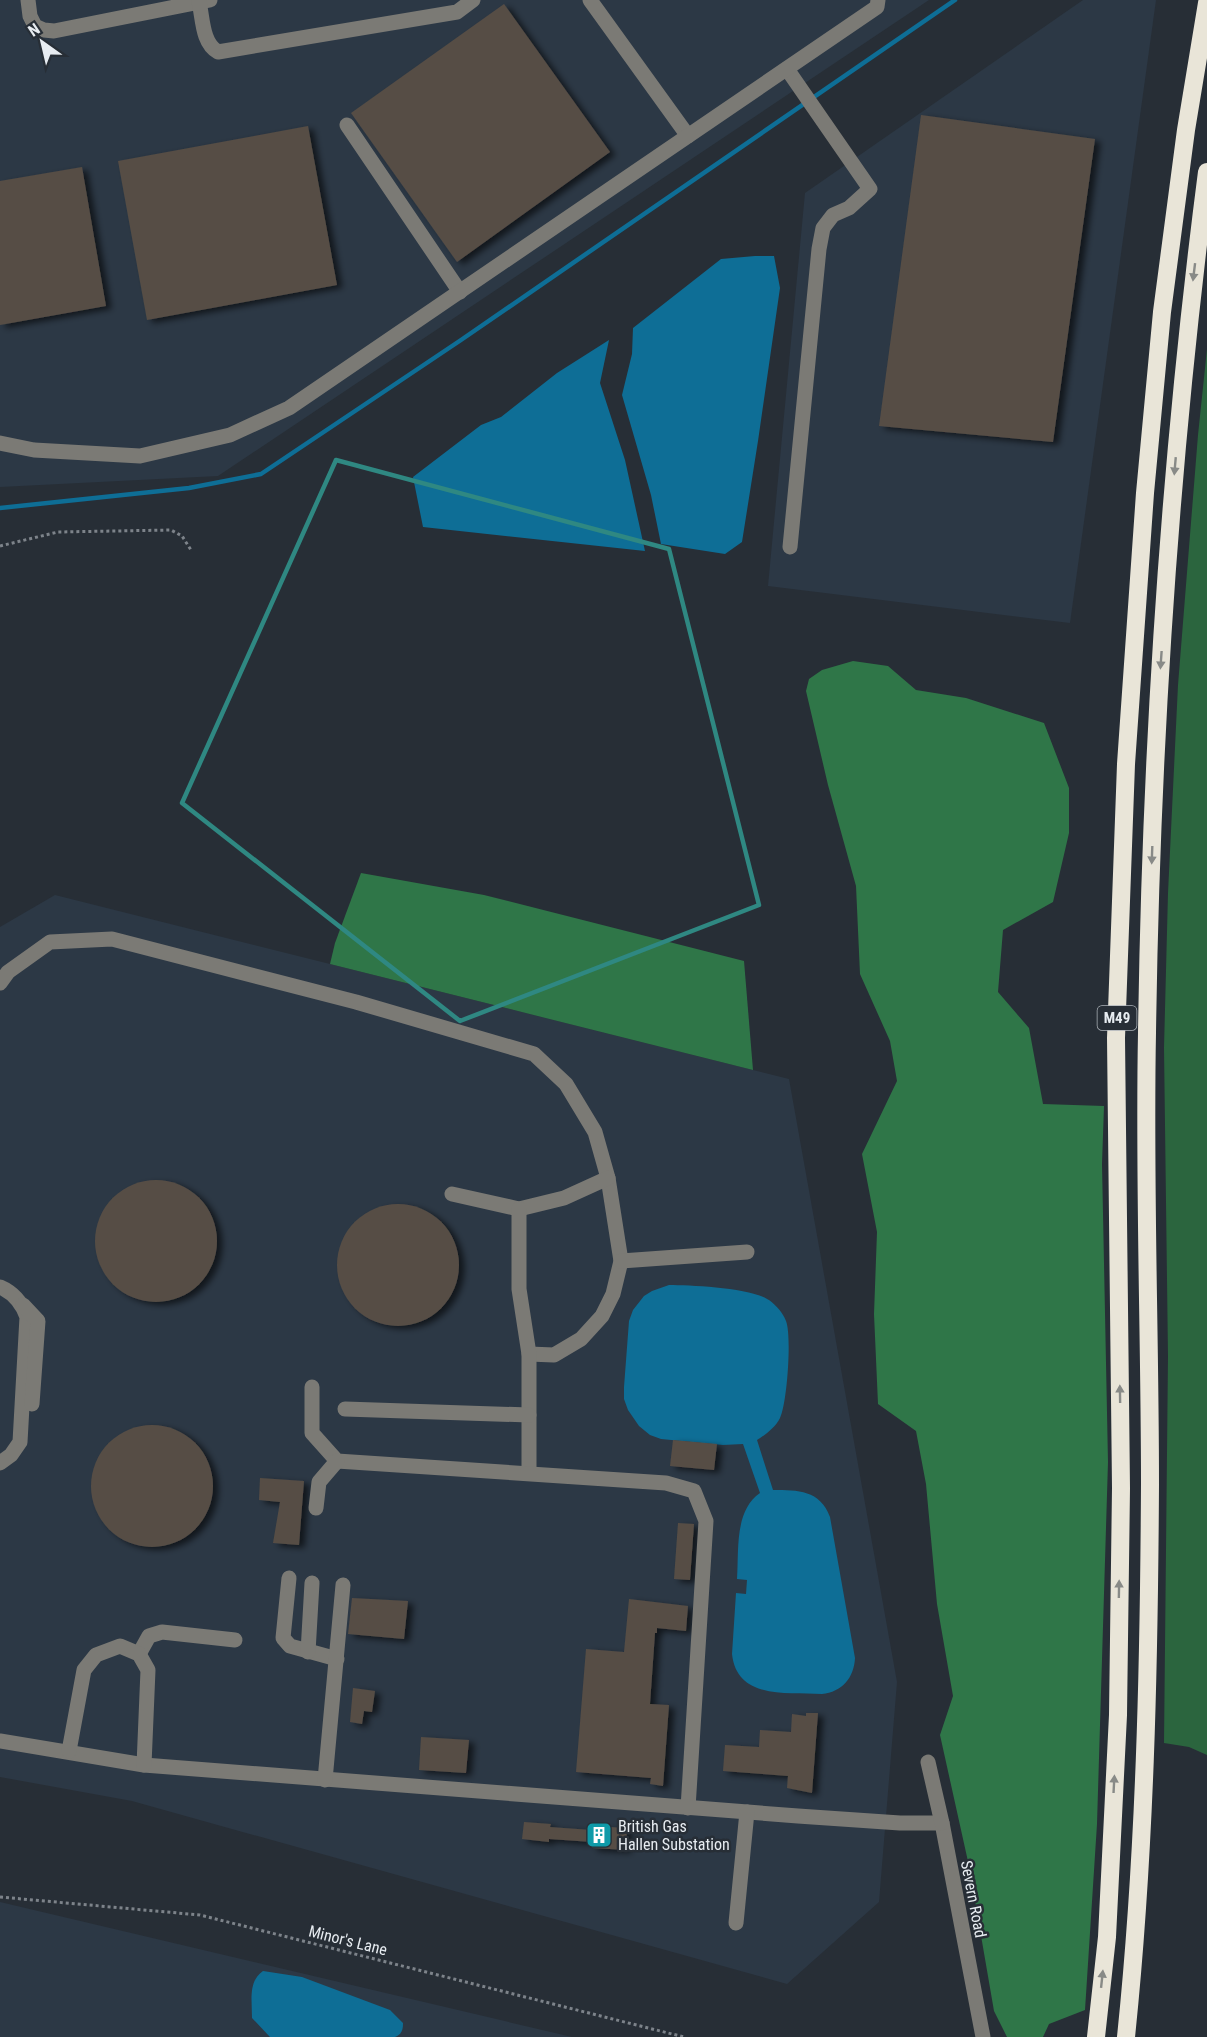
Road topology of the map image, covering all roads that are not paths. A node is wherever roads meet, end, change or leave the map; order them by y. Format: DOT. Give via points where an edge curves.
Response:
graph roads {
  1 [pos="28,0"];
  2 [pos="473,0"];
  3 [pos="590,0"];
  4 [pos="878,0"];
  5 [pos="205,1"];
  6 [pos="1207,3"];
  7 [pos="787,69"];
  8 [pos="347,125"];
  9 [pos="688,136"];
  10 [pos="1207,172"];
  11 [pos="460,292"];
  12 [pos="0,443"];
  13 [pos="790,547"];
  14 [pos="0,983"];
  15 [pos="608,1178"];
  16 [pos="452,1194"];
  17 [pos="519,1209"];
  18 [pos="747,1252"];
  19 [pos="621,1261"];
  20 [pos="0,1287"];
  21 [pos="529,1354"];
  22 [pos="312,1387"];
  23 [pos="345,1408"];
  24 [pos="529,1415"];
  25 [pos="337,1461"];
  26 [pos="0,1463"];
  27 [pos="529,1472"];
  28 [pos="316,1508"];
  29 [pos="289,1578"];
  30 [pos="312,1583"];
  31 [pos="343,1585"];
  32 [pos="234,1640"];
  33 [pos="308,1652"];
  34 [pos="139,1654"];
  35 [pos="337,1659"];
  36 [pos="0,1741"];
  37 [pos="69,1751"];
  38 [pos="928,1762"];
  39 [pos="144,1765"];
  40 [pos="325,1780"];
  41 [pos="688,1808"];
  42 [pos="747,1812"];
  43 [pos="942,1823"];
  44 [pos="736,1923"];
  45 [pos="983,2037"];
  46 [pos="1096,2037"];
  47 [pos="1126,2037"];
  1 -- 5 [label="street" via="35,26 54,31"];
  2 -- 5 [label="street" via="457,12 218,52 207,41"];
  3 -- 9 [label="street"];
  4 -- 7 [label="street" via="877,7"];
  46 -- 6 [label="highway, M49, one-way" via="1107,1937 1118,1715 1121,1488 1116,1038 1126,764 1162,312"];
  7 -- 9 [label="street"];
  7 -- 13 [label="street" via="870,189 849,208 833,214 823,228"];
  8 -- 11 [label="street"];
  9 -- 11 [label="street"];
  10 -- 47 [label="highway, M49, one-way" via="1175,463 1154,766 1147,1036 1149,1485 1145,1724 1135,1947"];
  11 -- 12 [label="street" via="289,408 230,435 140,456 34,450"];
  14 -- 15 [label="street" via="8,972 50,942 112,939 356,1002 534,1054 566,1084 595,1132"];
  15 -- 17 [label="street" via="564,1198"];
  15 -- 19 [label="street"];
  16 -- 17 [label="street"];
  17 -- 21 [label="street" via="519,1289"];
  18 -- 19 [label="street"];
  19 -- 21 [label="street" via="613,1294 602,1316 581,1339 554,1355"];
  20 -- 26 [label="street" via="19,1301 27,1317 20,1442"];
  21 -- 24 [label="street"];
  22 -- 25 [label="street" via="312,1433"];
  23 -- 24 [label="street"];
  24 -- 27 [label="street"];
  25 -- 27 [label="street"];
  25 -- 28 [label="street" via="319,1482"];
  27 -- 41 [label="street" via="666,1483 694,1491 706,1521"];
  29 -- 33 [label="street" via="283,1638 290,1646"];
  30 -- 33 [label="street"];
  31 -- 35 [label="street"];
  32 -- 34 [label="street" via="162,1632 149,1636"];
  33 -- 35 [label="street"];
  34 -- 37 [label="street" via="120,1646 96,1655 84,1671"];
  34 -- 39 [label="street" via="148,1670"];
  35 -- 40 [label="street"];
  36 -- 37 [label="street"];
  37 -- 39 [label="street"];
  38 -- 43 [label="street, Severn Road"];
  39 -- 40 [label="street"];
  40 -- 41 [label="street"];
  41 -- 42 [label="street"];
  42 -- 43 [label="street"];
  42 -- 44 [label="street"];
  43 -- 45 [label="street, Severn Road"];
}
